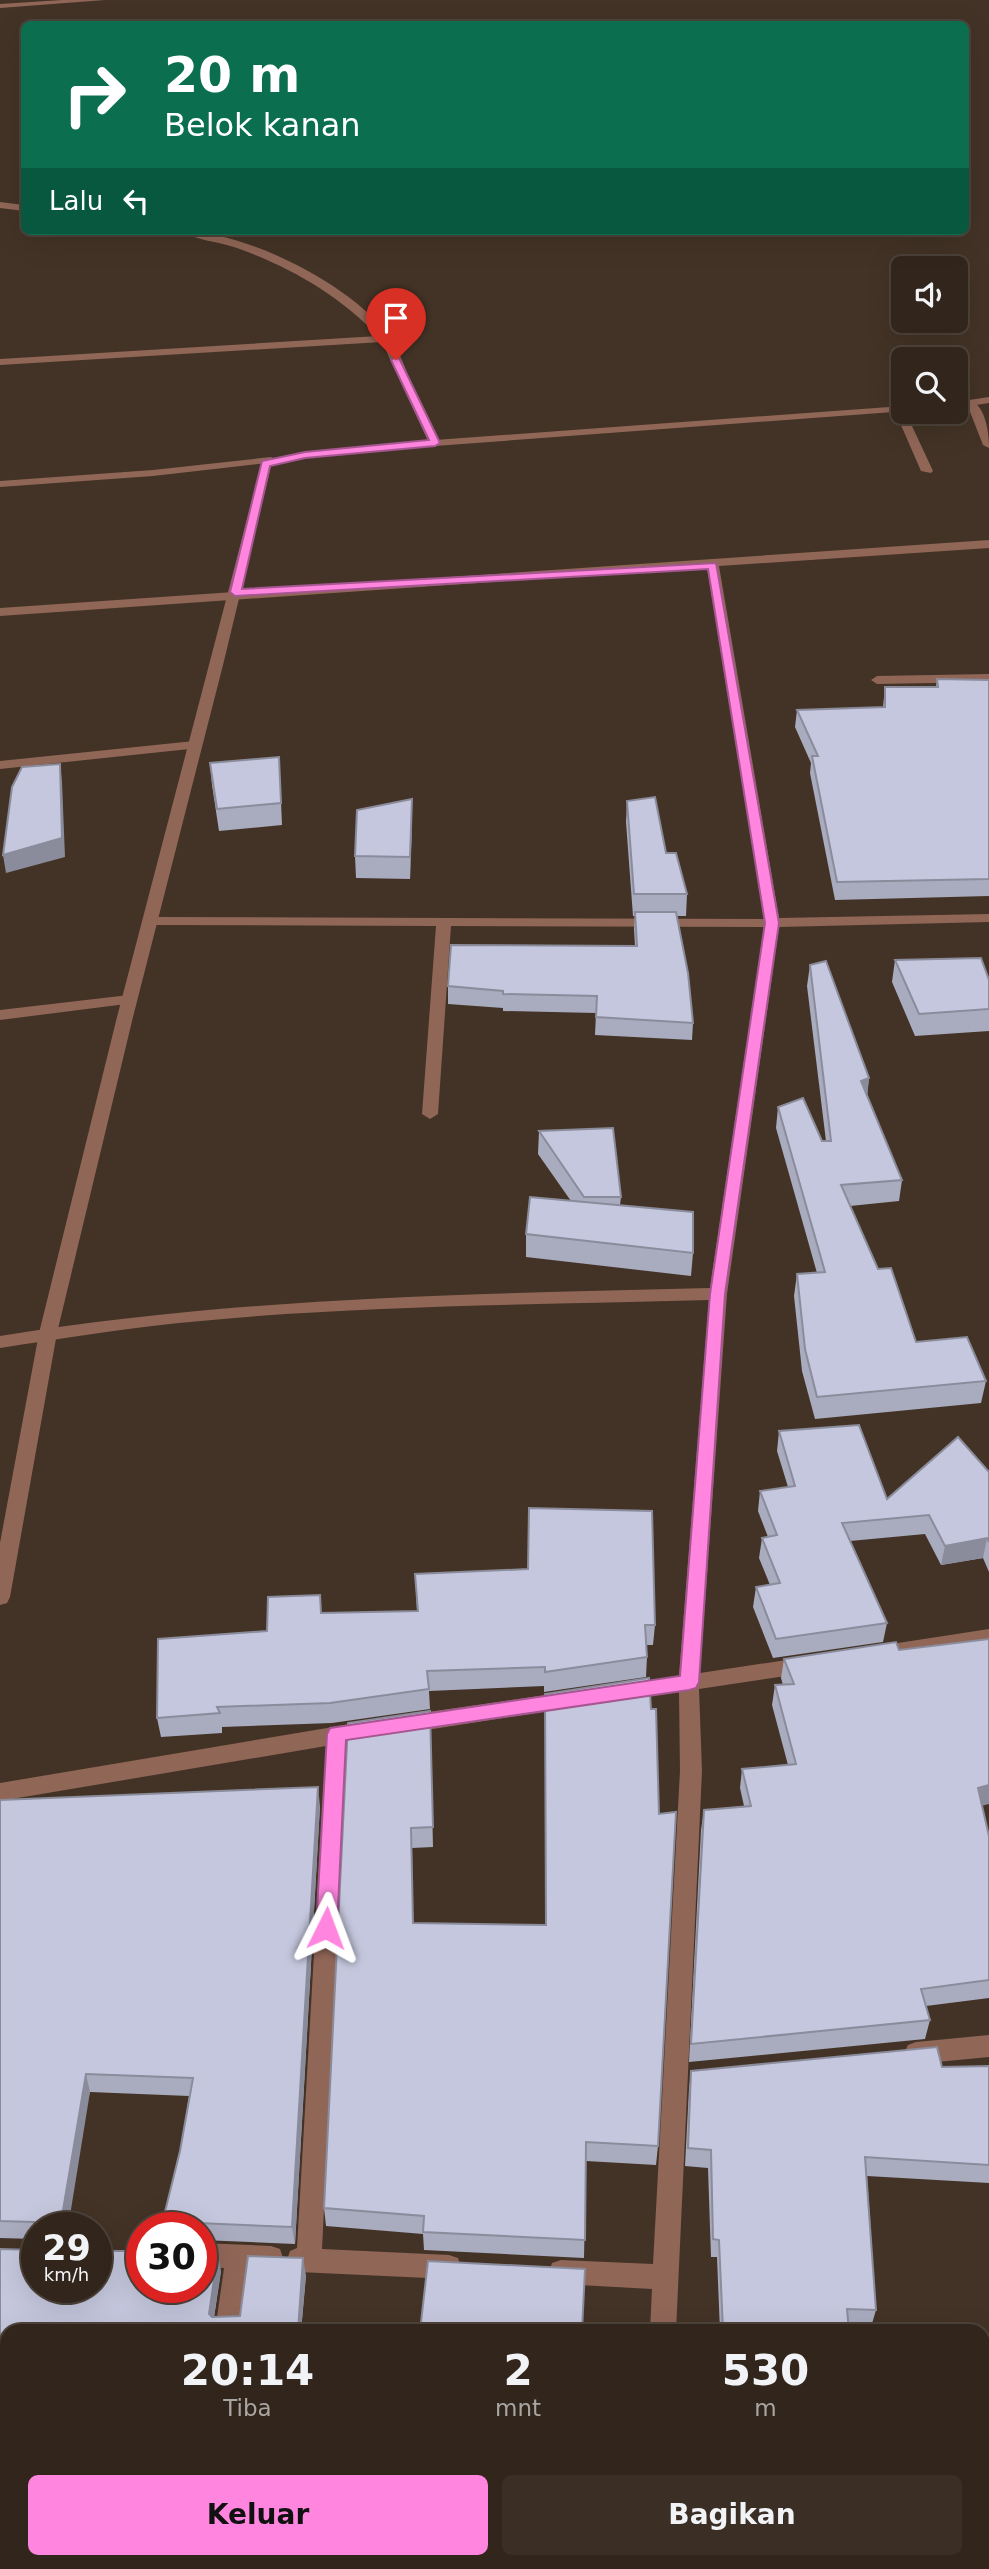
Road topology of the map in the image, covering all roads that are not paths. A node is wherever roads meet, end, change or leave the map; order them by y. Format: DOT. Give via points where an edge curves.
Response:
graph roads {
  1 [pos="101,0"];
  2 [pos="0,6"];
  3 [pos="0,205"];
  4 [pos="21,208"];
  5 [pos="200,235"];
  6 [pos="386,339"];
  7 [pos="0,362"];
  8 [pos="989,401"];
  9 [pos="968,404"];
  10 [pos="972,404"];
  11 [pos="891,410"];
  12 [pos="907,424"];
  13 [pos="435,443"];
  14 [pos="989,445"];
  15 [pos="271,460"];
  16 [pos="927,471"];
  17 [pos="0,484"];
  18 [pos="989,544"];
  19 [pos="713,565"];
  20 [pos="235,592"];
  21 [pos="0,612"];
  22 [pos="989,678"];
  23 [pos="877,680"];
  24 [pos="194,745"];
  25 [pos="0,765"];
  26 [pos="989,918"];
  27 [pos="150,921"];
  28 [pos="444,922"];
  29 [pos="772,923"];
  30 [pos="129,1000"];
  31 [pos="0,1015"];
  32 [pos="430,1114"];
  33 [pos="718,1294"];
  34 [pos="48,1333"];
  35 [pos="0,1342"];
  36 [pos="0,1597"];
  37 [pos="989,1637"];
  38 [pos="866,1656"];
  39 [pos="825,1662"];
  40 [pos="689,1682"];
  41 [pos="610,1694"];
  42 [pos="583,1698"];
  43 [pos="337,1734"];
  44 [pos="0,1792"];
  45 [pos="989,2046"];
  46 [pos="890,2056"];
  47 [pos="701,2074"];
  48 [pos="674,2077"];
  49 [pos="217,2256"];
  50 [pos="238,2257"];
  51 [pos="309,2260"];
  52 [pos="472,2268"];
  53 [pos="541,2271"];
  54 [pos="664,2277"];
  55 [pos="229,2324"];
  56 [pos="663,2324"];
  1 -- 2 [label="street"];
  3 -- 4 [label="street"];
  5 -- 6 [label="street" via="237,245 319,282 345,299"];
  6 -- 7 [label="street"];
  6 -- 13 [label="street"];
  8 -- 10 [label="street"];
  9 -- 10 [label="street"];
  10 -- 14 [label="street"];
  11 -- 13 [label="street"];
  12 -- 16 [label="street"];
  13 -- 15 [label="street"];
  15 -- 17 [label="street"];
  15 -- 20 [label="street" via="263,468"];
  18 -- 19 [label="street"];
  19 -- 20 [label="street"];
  19 -- 29 [label="street"];
  20 -- 21 [label="street"];
  20 -- 24 [label="street"];
  22 -- 23 [label="street"];
  24 -- 25 [label="street"];
  24 -- 27 [label="street"];
  26 -- 29 [label="street"];
  27 -- 28 [label="street"];
  27 -- 30 [label="street"];
  28 -- 29 [label="street"];
  28 -- 32 [label="street"];
  29 -- 33 [label="street"];
  30 -- 31 [label="street"];
  30 -- 34 [label="street"];
  33 -- 34 [label="street" via="284,1307"];
  33 -- 40 [label="street"];
  34 -- 35 [label="street"];
  34 -- 36 [label="street"];
  37 -- 38 [label="street"];
  39 -- 40 [label="street"];
  40 -- 41 [label="street"];
  40 -- 48 [label="street" via="691,1771"];
  42 -- 43 [label="street"];
  43 -- 44 [label="street"];
  43 -- 51 [label="street"];
  45 -- 46 [label="street"];
  47 -- 48 [label="street"];
  48 -- 54 [label="street" via="676,2126"];
  49 -- 50 [label="street"];
  50 -- 51 [label="street"];
  50 -- 55 [label="street"];
  51 -- 52 [label="street"];
  53 -- 54 [label="street"];
  54 -- 56 [label="street"];
}
